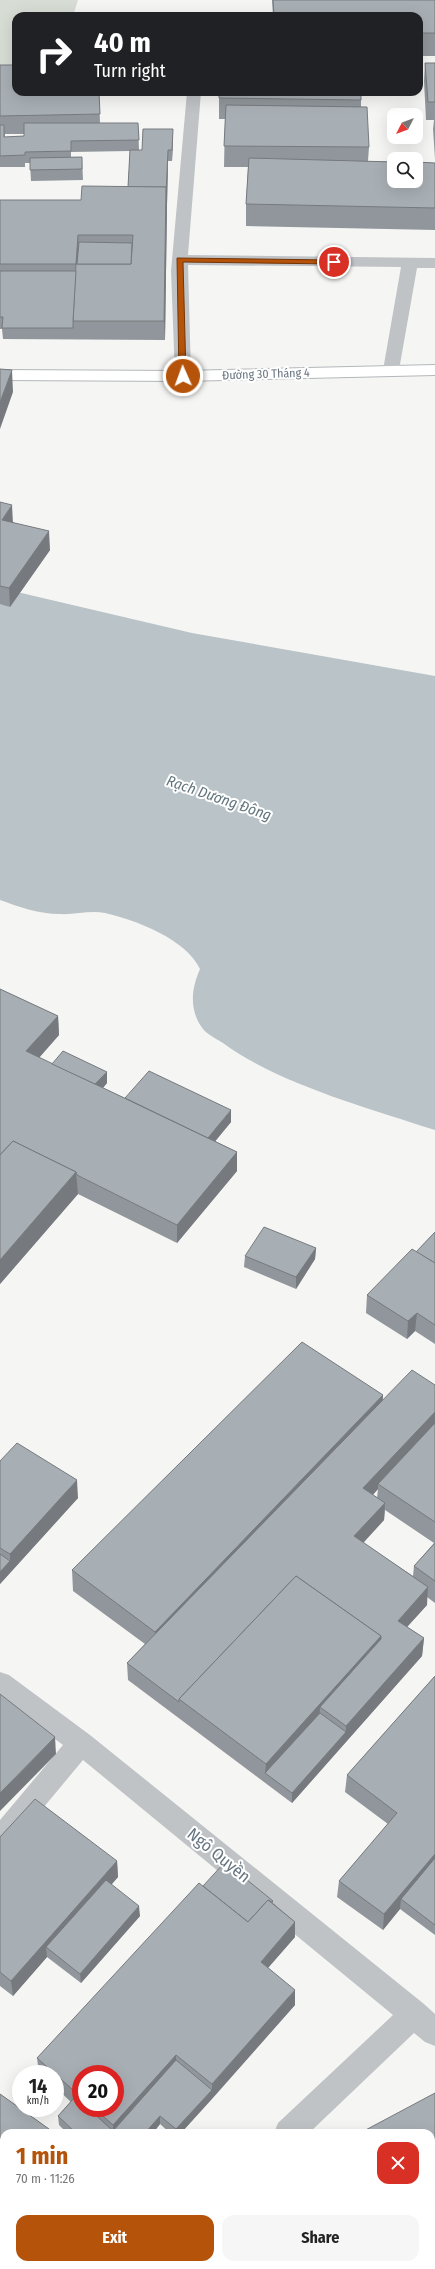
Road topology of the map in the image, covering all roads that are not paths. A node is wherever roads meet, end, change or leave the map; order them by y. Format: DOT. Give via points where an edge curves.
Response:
graph roads {
  1 [pos="194,96"];
  2 [pos="180,260"];
  3 [pos="410,263"];
  4 [pos="435,263"];
  5 [pos="391,370"];
  6 [pos="435,370"];
  7 [pos="0,375"];
  8 [pos="183,376"];
  9 [pos="0,1683"];
  10 [pos="81,1743"];
  11 [pos="0,1840"];
  12 [pos="414,2014"];
  13 [pos="435,2032"];
  14 [pos="292,2129"];
  1 -- 2 [label="street"];
  2 -- 3 [label="street"];
  2 -- 8 [label="street"];
  3 -- 4 [label="street"];
  3 -- 5 [label="street"];
  5 -- 6 [label="main road, Đường 30 Tháng 4"];
  5 -- 8 [label="main road, Đường 30 Tháng 4"];
  7 -- 8 [label="main road, Đường 30 Tháng 4"];
  9 -- 10 [label="street, Ngô Quyền"];
  10 -- 11 [label="street"];
  10 -- 12 [label="street, Ngô Quyền"];
  12 -- 13 [label="street, Ngô Quyền"];
  12 -- 14 [label="street"];
}
